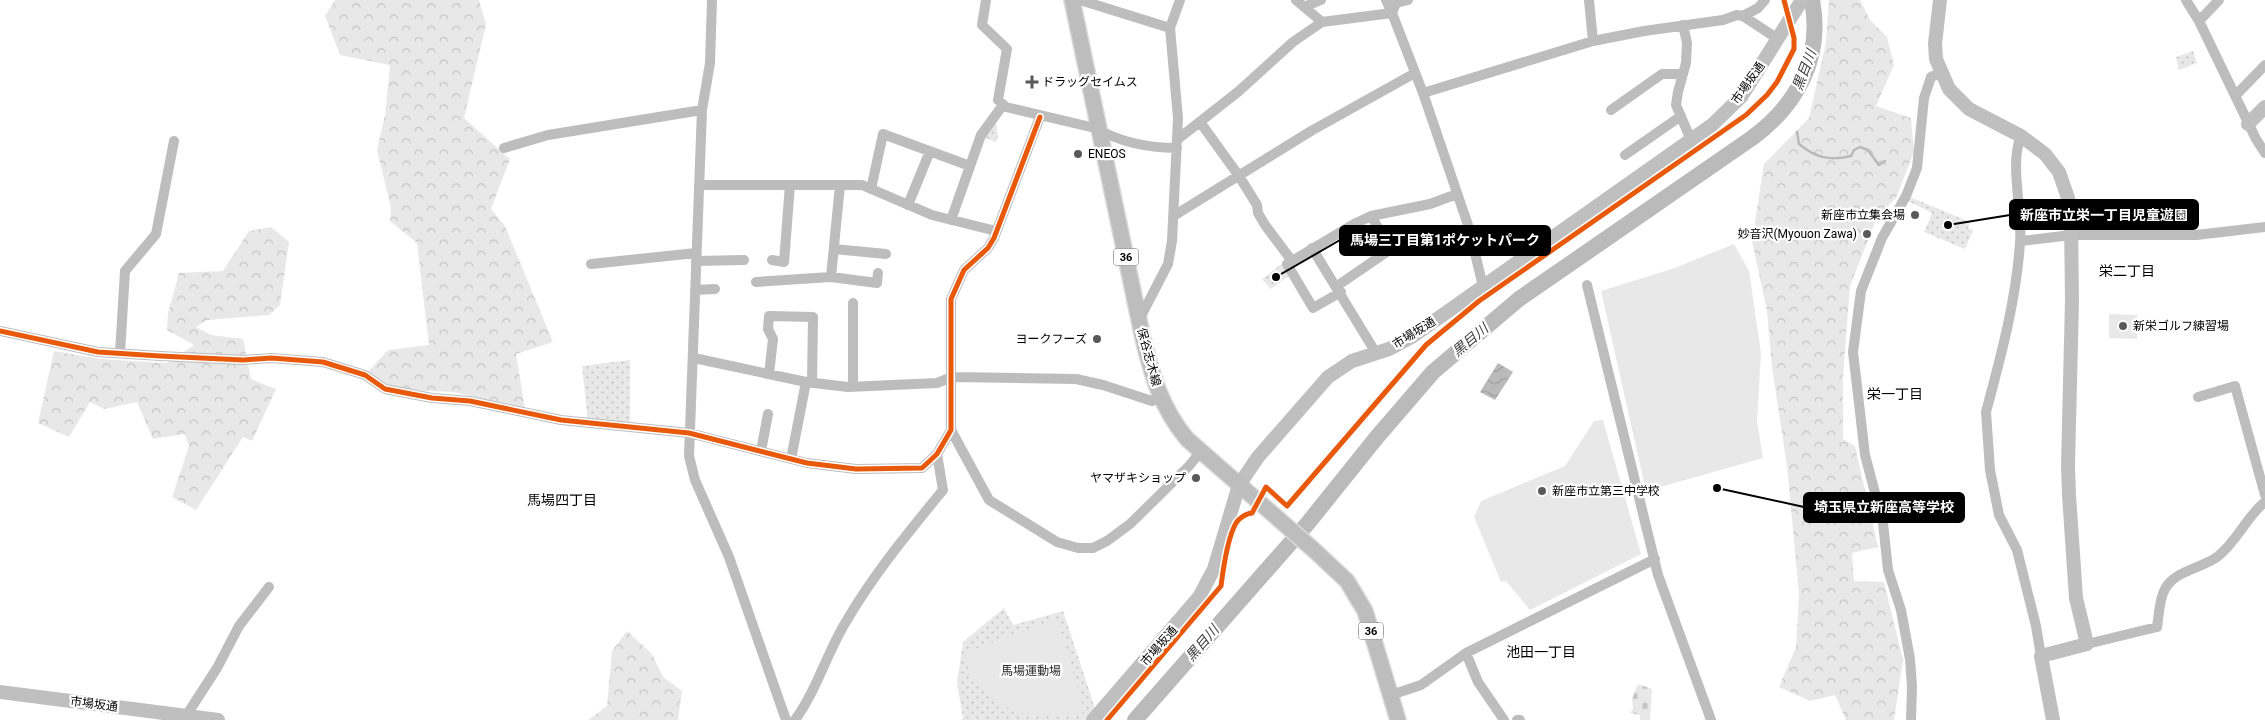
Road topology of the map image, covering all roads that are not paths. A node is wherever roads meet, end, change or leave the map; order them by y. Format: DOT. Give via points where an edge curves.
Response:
graph roads {
  1 [pos="712,0"];
  2 [pos="985,0"];
  3 [pos="1072,0"];
  4 [pos="1080,0"];
  5 [pos="1180,0"];
  6 [pos="1321,0"];
  7 [pos="1408,0"];
  8 [pos="1589,0"];
  9 [pos="1765,0"];
  10 [pos="1802,0"];
  11 [pos="1940,0"];
  12 [pos="2186,0"];
  13 [pos="2219,0"];
  14 [pos="1300,3"];
  15 [pos="1393,4"];
  16 [pos="1743,16"];
  17 [pos="2199,21"];
  18 [pos="1322,22"];
  19 [pos="1683,25"];
  20 [pos="1170,28"];
  21 [pos="1781,34"];
  22 [pos="1593,41"];
  23 [pos="2265,65"];
  24 [pos="1415,73"];
  25 [pos="1941,73"];
  26 [pos="1683,74"];
  27 [pos="1423,93"];
  28 [pos="2236,95"];
  29 [pos="1003,105"];
  30 [pos="2265,107"];
  31 [pos="702,110"];
  32 [pos="1611,110"];
  33 [pos="1681,116"];
  34 [pos="1040,117"];
  35 [pos="1200,122"];
  36 [pos="2248,124"];
  37 [pos="1100,131"];
  38 [pos="2021,136"];
  39 [pos="1691,140"];
  40 [pos="174,141"];
  41 [pos="1177,143"];
  42 [pos="504,148"];
  43 [pos="930,151"];
  44 [pos="2265,153"];
  45 [pos="1625,155"];
  46 [pos="970,166"];
  47 [pos="1239,176"];
  48 [pos="699,185"];
  49 [pos="790,185"];
  50 [pos="840,185"];
  51 [pos="871,189"];
  52 [pos="1457,194"];
  53 [pos="908,205"];
  54 [pos="1175,215"];
  55 [pos="1371,216"];
  56 [pos="951,220"];
  57 [pos="2265,227"];
  58 [pos="996,231"];
  59 [pos="2071,235"];
  60 [pos="2021,241"];
  61 [pos="1312,248"];
  62 [pos="834,249"];
  63 [pos="886,254"];
  64 [pos="696,257"];
  65 [pos="744,260"];
  66 [pos="772,260"];
  67 [pos="1292,260"];
  68 [pos="591,264"];
  69 [pos="878,273"];
  70 [pos="831,278"];
  71 [pos="756,282"];
  72 [pos="1587,285"];
  73 [pos="1483,286"];
  74 [pos="715,289"];
  75 [pos="1339,289"];
  76 [pos="695,290"];
  77 [pos="853,303"];
  78 [pos="1139,320"];
  79 [pos="0,331"];
  80 [pos="120,353"];
  81 [pos="1376,353"];
  82 [pos="694,358"];
  83 [pos="769,374"];
  84 [pos="952,377"];
  85 [pos="809,382"];
  86 [pos="853,387"];
  87 [pos="1160,397"];
  88 [pos="2198,397"];
  89 [pos="768,414"];
  90 [pos="951,430"];
  91 [pos="689,433"];
  92 [pos="760,451"];
  93 [pos="1201,452"];
  94 [pos="937,454"];
  95 [pos="791,459"];
  96 [pos="1239,484"];
  97 [pos="2265,495"];
  98 [pos="2265,502"];
  99 [pos="1655,559"];
  100 [pos="269,587"];
  101 [pos="2087,644"];
  102 [pos="1466,653"];
  103 [pos="2041,656"];
  104 [pos="0,692"];
  105 [pos="1391,695"];
  106 [pos="157,716"];
  107 [pos="186,716"];
  108 [pos="1394,717"];
  109 [pos="218,720"];
  110 [pos="786,720"];
  111 [pos="795,720"];
  112 [pos="1093,720"];
  113 [pos="1504,720"];
  114 [pos="1711,720"];
  115 [pos="1911,720"];
  116 [pos="2053,720"];
  1 -- 31 [label="street" via="710,63"];
  2 -- 29 [label="street" via="982,25 1007,49 998,100"];
  3 -- 37 [label="main road, 保谷志木線 / 36"];
  4 -- 20 [label="street"];
  5 -- 20 [label="street"];
  6 -- 14 [label="street"];
  7 -- 15 [label="street"];
  8 -- 22 [label="street"];
  9 -- 16 [label="street"];
  10 -- 21 [label="street, 市場坂通"];
  11 -- 25 [label="street" via="1935,44"];
  12 -- 17 [label="street"];
  13 -- 17 [label="street"];
  14 -- 18 [label="street"];
  15 -- 18 [label="street"];
  15 -- 24 [label="street"];
  16 -- 19 [label="street"];
  16 -- 21 [label="street"];
  17 -- 28 [label="street"];
  18 -- 35 [label="street" via="1293,42"];
  19 -- 22 [label="street"];
  19 -- 26 [label="street" via="1687,44"];
  20 -- 41 [label="street" via="1178,118"];
  21 -- 39 [label="street, 市場坂通" via="1741,97 1724,115"];
  22 -- 27 [label="street"];
  23 -- 28 [label="street"];
  24 -- 27 [label="street"];
  24 -- 47 [label="street"];
  25 -- 38 [label="street" via="1949,89 1969,109"];
  25 -- 115 [label="street" via="1931,77 1924,98 1917,168 1882,238 1861,291 1853,352 1865,455 1883,522 1888,570 1910,659"];
  26 -- 32 [label="street" via="1662,74"];
  26 -- 33 [label="street" via="1676,105"];
  27 -- 52 [label="street"];
  28 -- 36 [label="street"];
  29 -- 34 [label="street"];
  29 -- 46 [label="street" via="981,135"];
  30 -- 36 [label="street"];
  31 -- 42 [label="street" via="548,135"];
  31 -- 48 [label="street"];
  33 -- 39 [label="street"];
  33 -- 45 [label="street"];
  34 -- 37 [label="street"];
  34 -- 58 [label="street"];
  35 -- 41 [label="street"];
  35 -- 47 [label="street"];
  36 -- 44 [label="street"];
  37 -- 41 [label="street" via="1146,146"];
  37 -- 78 [label="main road, 保谷志木線 / 36"];
  38 -- 59 [label="street" via="2045,154 2059,172 2068,198"];
  38 -- 60 [label="street" via="2016,162"];
  39 -- 73 [label="street, 市場坂通"];
  40 -- 80 [label="street" via="156,234 125,271"];
  41 -- 54 [label="street"];
  43 -- 46 [label="street"];
  43 -- 51 [label="street" via="883,134"];
  43 -- 53 [label="street"];
  46 -- 56 [label="street"];
  47 -- 54 [label="street"];
  47 -- 67 [label="street" via="1265,225"];
  48 -- 49 [label="street"];
  48 -- 64 [label="street"];
  49 -- 50 [label="street"];
  49 -- 66 [label="street" via="784,262"];
  50 -- 51 [label="street" via="862,185"];
  50 -- 62 [label="street"];
  51 -- 53 [label="street"];
  52 -- 55 [label="street" via="1430,204"];
  52 -- 73 [label="street"];
  53 -- 56 [label="street"];
  54 -- 78 [label="street" via="1168,264"];
  55 -- 61 [label="street"];
  55 -- 75 [label="street" via="1391,249"];
  56 -- 58 [label="street"];
  57 -- 59 [label="street" via="2196,235"];
  58 -- 84 [label="street" via="988,248 964,270 951,299"];
  59 -- 60 [label="street"];
  59 -- 101 [label="street" via="2068,466 2073,578"];
  60 -- 103 [label="street" via="2015,294 1986,412 1986,432 1999,515 2017,550"];
  61 -- 67 [label="street"];
  61 -- 75 [label="street"];
  62 -- 63 [label="street"];
  62 -- 70 [label="street"];
  64 -- 65 [label="street"];
  64 -- 68 [label="street"];
  64 -- 76 [label="street"];
  67 -- 75 [label="street" via="1287,264 1313,308"];
  69 -- 70 [label="street" via="877,283"];
  70 -- 71 [label="street"];
  72 -- 99 [label="street"];
  73 -- 81 [label="street, 市場坂通" via="1402,343"];
  74 -- 76 [label="street"];
  75 -- 81 [label="street"];
  76 -- 82 [label="street"];
  77 -- 86 [label="street"];
  78 -- 87 [label="main road, 保谷志木線 / 36" via="1150,370"];
  79 -- 80 [label="street" via="98,352"];
  80 -- 91 [label="street" via="323,362 366,375 385,389 470,401 561,420"];
  81 -- 96 [label="street, 市場坂通" via="1352,361 1328,377 1258,457"];
  82 -- 83 [label="street"];
  82 -- 91 [label="street"];
  83 -- 85 [label="street"];
  83 -- 85 [label="street" via="773,339 768,329 769,316 813,318"];
  84 -- 86 [label="street" via="937,383"];
  84 -- 87 [label="street" via="1076,380 1152,401"];
  84 -- 90 [label="street"];
  85 -- 86 [label="street"];
  85 -- 95 [label="street"];
  87 -- 93 [label="main road, 保谷志木線 / 36" via="1179,429"];
  88 -- 97 [label="street" via="2235,386"];
  89 -- 92 [label="street"];
  90 -- 93 [label="street" via="989,500 1057,542 1078,548 1093,548 1130,524"];
  90 -- 94 [label="street"];
  91 -- 92 [label="street"];
  91 -- 110 [label="street" via="689,456 695,480 729,557"];
  92 -- 95 [label="street"];
  93 -- 96 [label="main road, 保谷志木線 / 36"];
  94 -- 95 [label="street" via="922,468 856,469"];
  94 -- 111 [label="street" via="944,490 884,562 844,626"];
  96 -- 105 [label="main road, 保谷志木線 / 36" via="1347,582 1361,604"];
  96 -- 112 [label="street, 市場坂通" via="1214,569 1199,597"];
  98 -- 101 [label="street" via="2225,550 2182,574 2164,589 2157,627"];
  99 -- 102 [label="street"];
  99 -- 114 [label="street"];
  100 -- 107 [label="street" via="239,626"];
  101 -- 103 [label="street"];
  102 -- 105 [label="street" via="1430,680"];
  102 -- 113 [label="street" via="1478,682"];
  103 -- 116 [label="street"];
  104 -- 106 [label="street, 市場坂通"];
  105 -- 108 [label="main road, 保谷志木線 / 36"];
  106 -- 107 [label="street, 市場坂通"];
  107 -- 109 [label="street, 市場坂通"];
}
